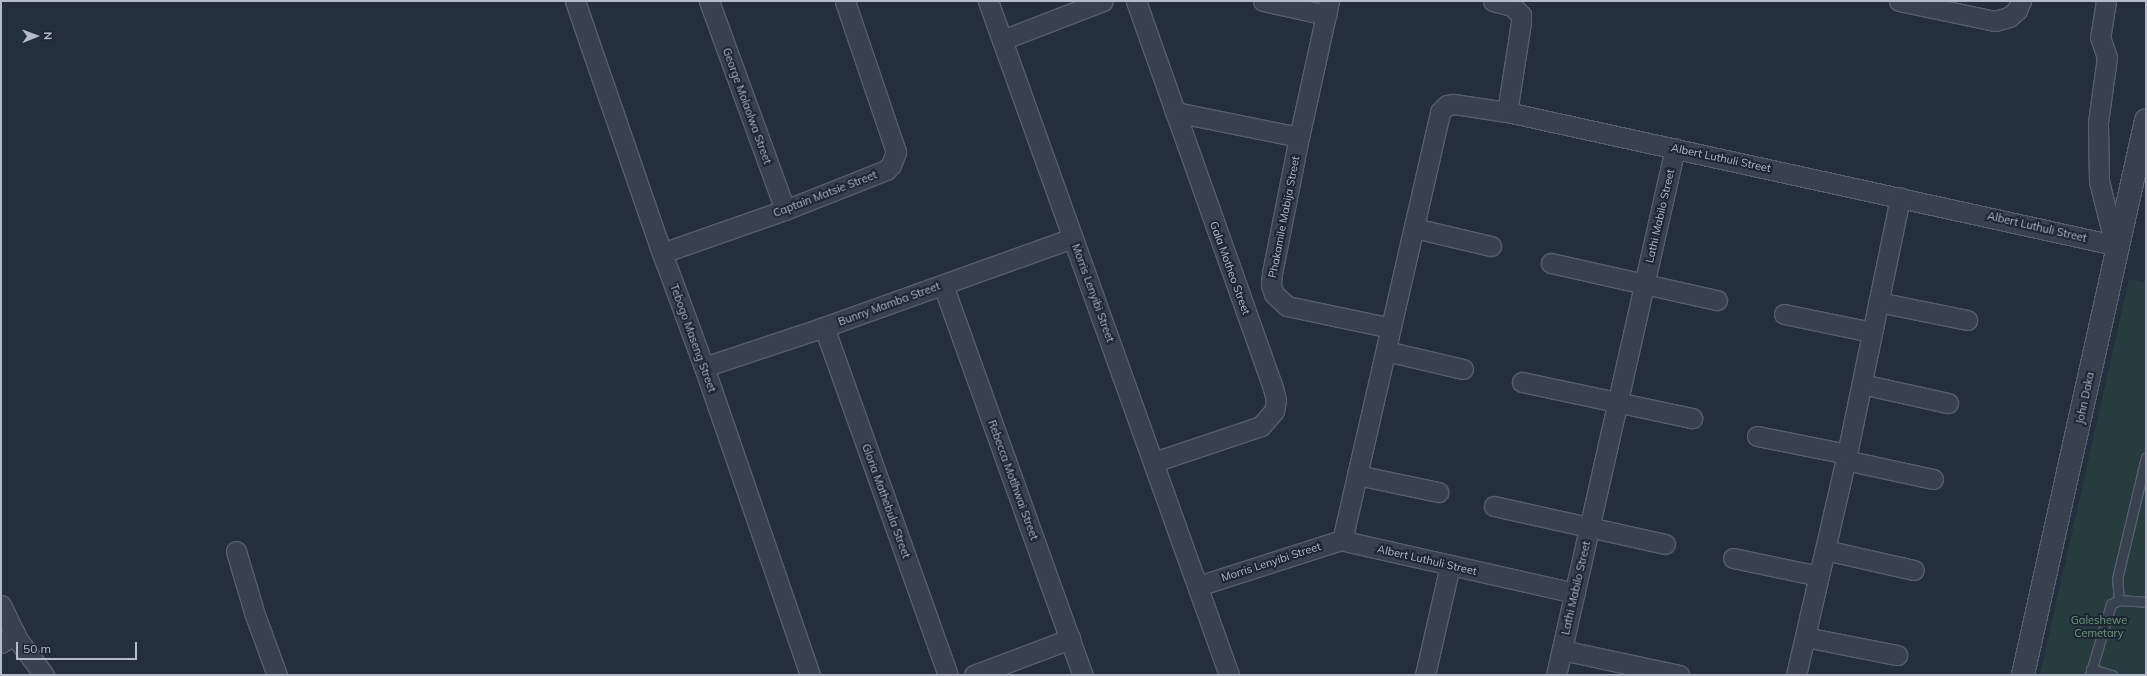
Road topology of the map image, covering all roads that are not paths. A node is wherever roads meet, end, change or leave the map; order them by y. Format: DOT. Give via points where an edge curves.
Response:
graph roads {
  1 [pos="575,1"];
  2 [pos="709,1"];
  3 [pos="845,1"];
  4 [pos="988,1"];
  5 [pos="1103,1"];
  6 [pos="1136,1"];
  7 [pos="1263,1"];
  8 [pos="1493,1"];
  9 [pos="1899,1"];
  10 [pos="2021,1"];
  11 [pos="2106,1"];
  12 [pos="1328,8"];
  13 [pos="1002,40"];
  14 [pos="1175,112"];
  15 [pos="1507,112"];
  16 [pos="2146,120"];
  17 [pos="1299,137"];
  18 [pos="1675,148"];
  19 [pos="1900,196"];
  20 [pos="784,210"];
  21 [pos="1414,228"];
  22 [pos="1073,238"];
  23 [pos="2117,245"];
  24 [pos="1491,246"];
  25 [pos="662,253"];
  26 [pos="1551,263"];
  27 [pos="1645,284"];
  28 [pos="943,285"];
  29 [pos="1717,300"];
  30 [pos="1878,302"];
  31 [pos="1784,314"];
  32 [pos="1967,320"];
  33 [pos="824,327"];
  34 [pos="1391,328"];
  35 [pos="1872,332"];
  36 [pos="1386,351"];
  37 [pos="704,367"];
  38 [pos="1463,369"];
  39 [pos="1522,382"];
  40 [pos="1862,384"];
  41 [pos="1618,402"];
  42 [pos="1948,403"];
  43 [pos="1692,418"];
  44 [pos="1757,436"];
  45 [pos="1846,457"];
  46 [pos="2146,457"];
  47 [pos="1154,462"];
  48 [pos="1357,475"];
  49 [pos="1933,479"];
  50 [pos="1438,492"];
  51 [pos="1494,506"];
  52 [pos="1590,526"];
  53 [pos="1344,539"];
  54 [pos="1665,544"];
  55 [pos="236,550"];
  56 [pos="1825,550"];
  57 [pos="1733,558"];
  58 [pos="1450,565"];
  59 [pos="1914,570"];
  60 [pos="1819,576"];
  61 [pos="1198,586"];
  62 [pos="1575,593"];
  63 [pos="2119,600"];
  64 [pos="2146,602"];
  65 [pos="1,605"];
  66 [pos="1805,637"];
  67 [pos="8,638"];
  68 [pos="1070,639"];
  69 [pos="1562,650"];
  70 [pos="1897,655"];
  71 [pos="2091,672"];
  72 [pos="1675,674"];
  73 [pos="44,675"];
  74 [pos="277,675"];
  75 [pos="810,675"];
  76 [pos="948,675"];
  77 [pos="974,675"];
  78 [pos="1083,675"];
  79 [pos="1229,675"];
  80 [pos="1425,675"];
  81 [pos="1556,675"];
  82 [pos="1796,675"];
  83 [pos="2023,675"];
  84 [pos="2112,675"];
  1 -- 25 [label="street, Tebogo Maseng Street"];
  2 -- 20 [label="street, George Molaolwa Street"];
  3 -- 20 [label="street, Captain Matsie Street" via="896,152 895,159 886,170"];
  4 -- 13 [label="street, Morris Lenyibi Street"];
  5 -- 13 [label="street"];
  6 -- 14 [label="street, Gala Motheo Street"];
  7 -- 12 [label="street, Phakamile Mabija Street"];
  8 -- 15 [label="street" via="1512,6 1520,15 1521,22"];
  9 -- 10 [label="street" via="1996,21 2009,17 2017,10"];
  11 -- 23 [label="street" via="2100,37 2107,57 2098,123 2099,182"];
  12 -- 17 [label="street, Phakamile Mabija Street"];
  13 -- 22 [label="street, Morris Lenyibi Street"];
  14 -- 17 [label="street"];
  14 -- 47 [label="street, Gala Motheo Street" via="1276,400 1274,411 1261,426"];
  15 -- 18 [label="street, Albert Luthuli Street"];
  15 -- 21 [label="street, Albert Luthuli Street" via="1454,104 1447,105 1440,112"];
  16 -- 23 [label="street, John Daka"];
  17 -- 34 [label="street, Phakamile Mabija Street" via="1272,274 1271,285 1274,294 1287,306"];
  18 -- 19 [label="street, Albert Luthuli Street"];
  18 -- 27 [label="street, Lathi Mabilo Street"];
  19 -- 23 [label="street, Albert Luthuli Street"];
  19 -- 30 [label="street"];
  20 -- 25 [label="street, Captain Matsie Street"];
  21 -- 24 [label="street"];
  21 -- 34 [label="street, Albert Luthuli Street"];
  22 -- 28 [label="street, Bunny Mamba Street"];
  22 -- 47 [label="street, Morris Lenyibi Street"];
  23 -- 83 [label="street, John Daka"];
  25 -- 37 [label="street, Tebogo Maseng Street"];
  26 -- 27 [label="street"];
  27 -- 29 [label="street"];
  27 -- 41 [label="street, Lathi Mabilo Street"];
  28 -- 33 [label="street, Bunny Mamba Street"];
  28 -- 68 [label="street, Rebecca Motlhwai Street"];
  30 -- 32 [label="street"];
  30 -- 35 [label="street"];
  31 -- 35 [label="street"];
  33 -- 37 [label="street, Bunny Mamba Street"];
  33 -- 76 [label="street, Gloria Mathebula Street"];
  34 -- 36 [label="street, Albert Luthuli Street"];
  35 -- 40 [label="street"];
  36 -- 38 [label="street"];
  36 -- 48 [label="street, Albert Luthuli Street"];
  37 -- 75 [label="street, Tebogo Maseng Street"];
  39 -- 41 [label="street"];
  40 -- 42 [label="street"];
  40 -- 45 [label="street"];
  41 -- 43 [label="street"];
  41 -- 52 [label="street, Lathi Mabilo Street"];
  44 -- 45 [label="street"];
  45 -- 49 [label="street"];
  45 -- 56 [label="street"];
  46 -- 63 [label="lane" via="2117,579"];
  47 -- 61 [label="street, Morris Lenyibi Street"];
  48 -- 50 [label="street"];
  48 -- 53 [label="street, Albert Luthuli Street"];
  51 -- 52 [label="street, Lathi Mabilo Street"];
  52 -- 54 [label="street, Lathi Mabilo Street"];
  52 -- 62 [label="street, Lathi Mabilo Street"];
  53 -- 58 [label="street, Albert Luthuli Street"];
  53 -- 61 [label="street, Morris Lenyibi Street"];
  55 -- 74 [label="street" via="255,616"];
  56 -- 59 [label="street"];
  56 -- 60 [label="street"];
  57 -- 60 [label="street"];
  58 -- 62 [label="street, Albert Luthuli Street"];
  58 -- 80 [label="street"];
  60 -- 66 [label="street"];
  61 -- 79 [label="street, Morris Lenyibi Street"];
  62 -- 69 [label="street, Lathi Mabilo Street"];
  63 -- 64 [label="lane"];
  63 -- 71 [label="lane" via="2111,604 2107,612"];
  65 -- 67 [label="street"];
  66 -- 70 [label="street"];
  66 -- 82 [label="street"];
  67 -- 73 [label="street"];
  68 -- 77 [label="street"];
  68 -- 78 [label="street, Rebecca Motlhwai Street"];
  69 -- 72 [label="street, Lathi Mabilo Street"];
  69 -- 81 [label="street, Lathi Mabilo Street"];
  71 -- 84 [label="lane"];
}
